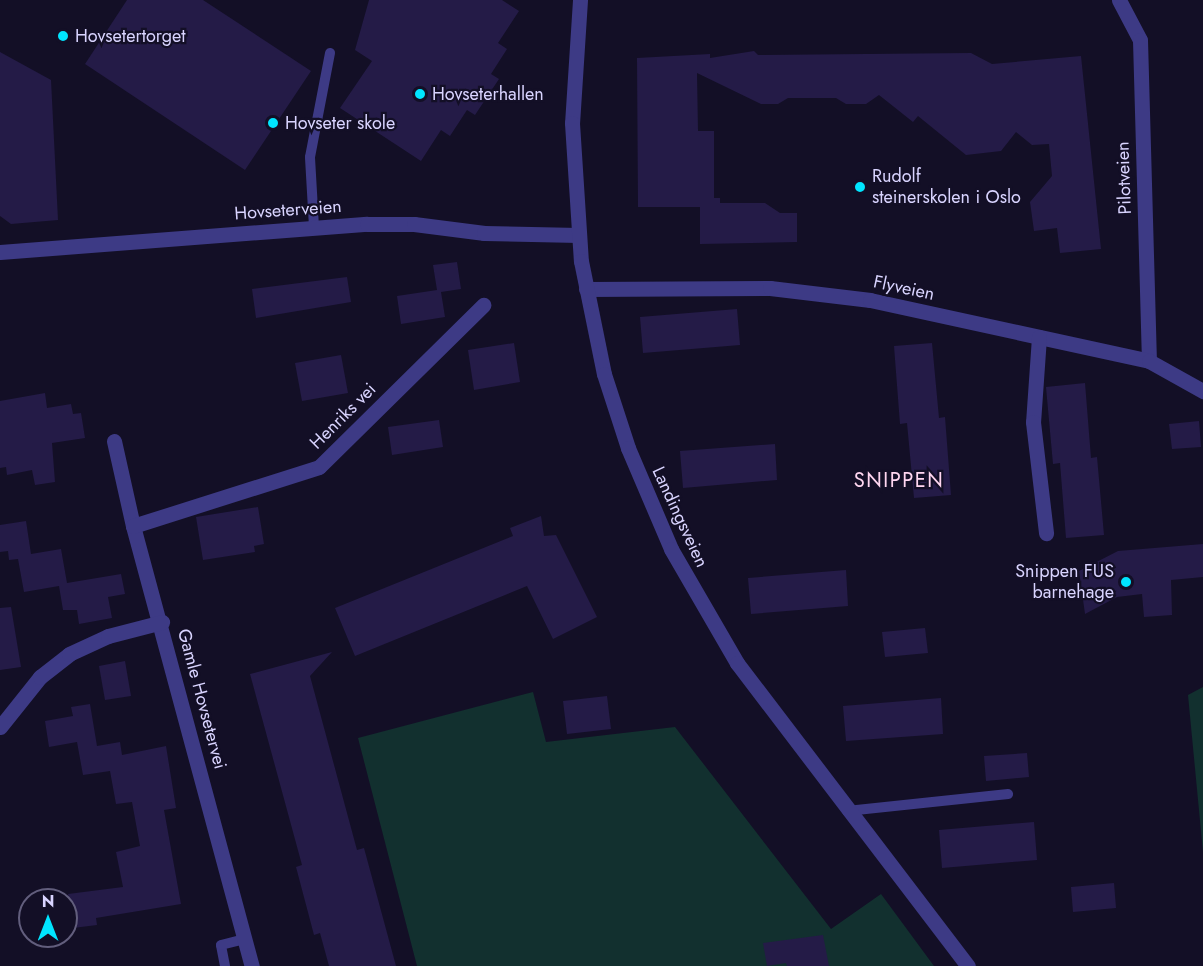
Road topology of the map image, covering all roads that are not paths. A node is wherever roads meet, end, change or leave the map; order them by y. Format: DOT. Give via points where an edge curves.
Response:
graph roads {
  1 [pos="580,0"];
  2 [pos="1119,0"];
  3 [pos="330,53"];
  4 [pos="314,227"];
  5 [pos="579,235"];
  6 [pos="0,252"];
  7 [pos="586,289"];
  8 [pos="483,305"];
  9 [pos="1039,337"];
  10 [pos="1149,361"];
  11 [pos="1203,391"];
  12 [pos="114,441"];
  13 [pos="133,526"];
  14 [pos="1046,533"];
  15 [pos="162,622"];
  16 [pos="0,727"];
  17 [pos="1008,794"];
  18 [pos="848,811"];
  19 [pos="245,939"];
  20 [pos="225,966"];
  21 [pos="252,966"];
  22 [pos="968,966"];
  1 -- 5 [label="street, Landingsveien" via="572,123"];
  2 -- 10 [label="street, Pilotveien" via="1140,40"];
  3 -- 4 [label="lane" via="310,157"];
  4 -- 5 [label="street, Hovseterveien" via="391,223 484,233"];
  4 -- 6 [label="street, Hovseterveien"];
  5 -- 7 [label="street, Landingsveien"];
  7 -- 9 [label="street, Flyveien" via="813,291"];
  7 -- 18 [label="street, Landingsveien" via="614,406 671,549 755,692"];
  8 -- 13 [label="street, Henriks vei" via="319,467"];
  9 -- 10 [label="street, Flyveien"];
  9 -- 14 [label="street" via="1033,422"];
  10 -- 11 [label="street, Flyveien"];
  12 -- 13 [label="street, Gamle Hovsetervei"];
  13 -- 15 [label="street, Gamle Hovsetervei"];
  15 -- 16 [label="street" via="108,636 69,654 25,693"];
  15 -- 19 [label="street, Gamle Hovsetervei"];
  17 -- 18 [label="lane"];
  18 -- 22 [label="street, Landingsveien"];
  19 -- 20 [label="lane" via="221,945"];
  19 -- 21 [label="street, Gamle Hovsetervei"];
}
